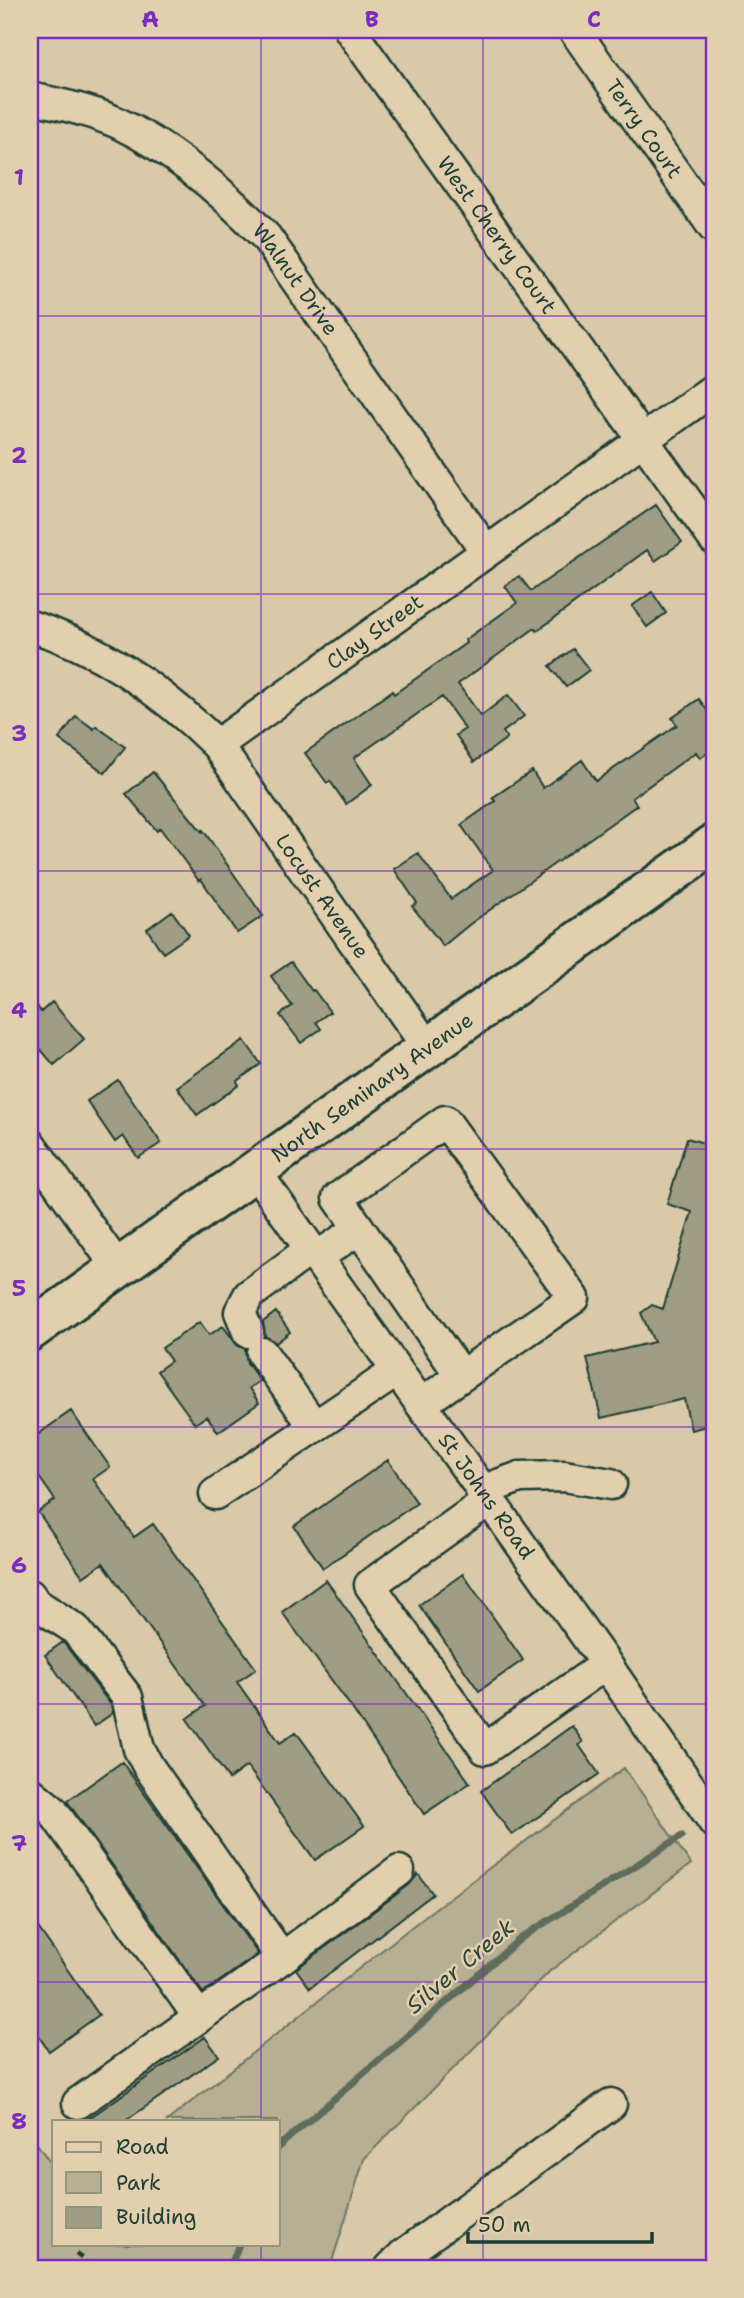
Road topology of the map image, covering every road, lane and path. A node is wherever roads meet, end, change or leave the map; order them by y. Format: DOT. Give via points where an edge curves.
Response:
graph roads {
  1 [pos="350,30"];
  2 [pos="574,30"];
  3 [pos="30,98"];
  4 [pos="714,228"];
  5 [pos="714,389"];
  6 [pos="643,440"];
  7 [pos="714,539"];
  8 [pos="486,551"];
  9 [pos="30,626"];
  10 [pos="217,745"];
  11 [pos="714,844"];
  12 [pos="428,1048"];
  13 [pos="30,1144"];
  14 [pos="255,1171"];
  15 [pos="359,1229"];
  16 [pos="314,1253"];
  17 [pos="118,1268"];
  18 [pos="30,1331"];
  19 [pos="397,1371"];
  20 [pos="461,1376"];
  21 [pos="421,1404"];
  22 [pos="314,1426"];
  23 [pos="611,1484"];
  24 [pos="215,1494"];
  25 [pos="485,1495"];
  26 [pos="30,1595"];
  27 [pos="606,1664"];
  28 [pos="30,1792"];
  29 [pos="714,1822"];
  30 [pos="399,1871"];
  31 [pos="282,1958"];
  32 [pos="199,2017"];
  33 [pos="78,2103"];
  34 [pos="611,2104"];
  35 [pos="76,2254"];
  36 [pos="94,2268"];
  37 [pos="390,2268"];
  1 -- 6 [label="street, West Cherry Court"];
  2 -- 4 [label="street, Terry Court"];
  3 -- 8 [label="street, Walnut Drive" via="117,123 171,154 232,201 266,237"];
  5 -- 6 [label="street, Clay Street"];
  6 -- 7 [label="street, West Cherry Court"];
  6 -- 8 [label="street, Clay Street"];
  8 -- 10 [label="street, Clay Street"];
  9 -- 10 [label="street" via="90,650 145,682"];
  10 -- 12 [label="street, Locust Avenue"];
  11 -- 12 [label="main road, North Seminary Avenue"];
  12 -- 14 [label="main road, North Seminary Avenue"];
  13 -- 17 [label="street"];
  14 -- 16 [label="street, St Johns Road"];
  14 -- 17 [label="main road, North Seminary Avenue"];
  15 -- 16 [label="street"];
  15 -- 20 [label="street"];
  15 -- 20 [label="street" via="338,1198 445,1121 574,1298"];
  16 -- 19 [label="street, St Johns Road"];
  16 -- 22 [label="street" via="248,1295 240,1312 255,1343"];
  17 -- 18 [label="main road, North Seminary Avenue"];
  19 -- 21 [label="street, St Johns Road"];
  19 -- 22 [label="street"];
  20 -- 21 [label="street"];
  21 -- 25 [label="street, St Johns Road"];
  22 -- 24 [label="street"];
  23 -- 25 [label="street" via="564,1476 520,1477"];
  25 -- 27 [label="street, St Johns Road"];
  25 -- 27 [label="street" via="370,1586 485,1749"];
  26 -- 31 [label="street" via="75,1629 127,1697 139,1749 148,1766"];
  27 -- 29 [label="street, St Johns Road"];
  28 -- 32 [label="street" via="52,1810"];
  30 -- 31 [label="street"];
  31 -- 32 [label="street"];
  32 -- 33 [label="street"];
  34 -- 37 [label="street"];
  35 -- 36 [label="path"];
}
